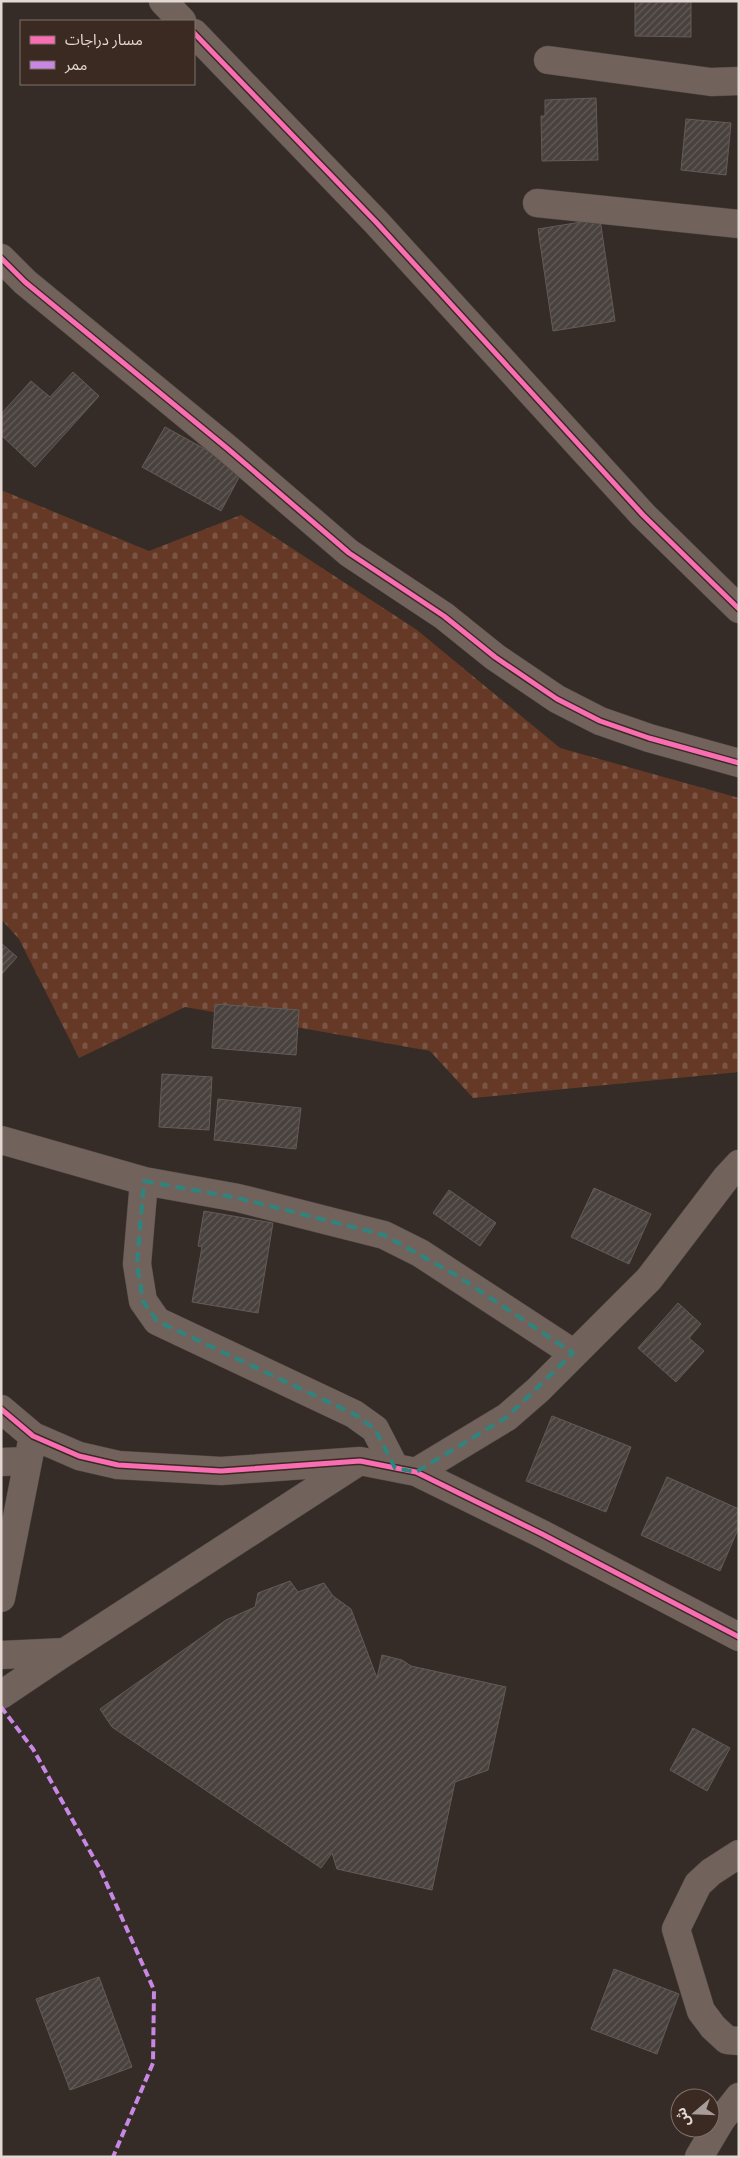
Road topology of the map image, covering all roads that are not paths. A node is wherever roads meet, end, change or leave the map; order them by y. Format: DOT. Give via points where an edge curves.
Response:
graph roads {
  1 [pos="163,1"];
  2 [pos="181,20"];
  3 [pos="195,34"];
  4 [pos="548,60"];
  5 [pos="739,81"];
  6 [pos="537,203"];
  7 [pos="739,224"];
  8 [pos="1,258"];
  9 [pos="739,609"];
  10 [pos="739,763"];
  11 [pos="1,1140"];
  12 [pos="739,1164"];
  13 [pos="144,1181"];
  14 [pos="573,1353"];
  15 [pos="1,1409"];
  16 [pos="31,1448"];
  17 [pos="360,1461"];
  18 [pos="1,1462"];
  19 [pos="406,1470"];
  20 [pos="1,1598"];
  21 [pos="739,1637"];
  22 [pos="65,1652"];
  23 [pos="1,1655"];
  24 [pos="1,1695"];
  25 [pos="739,1854"];
  26 [pos="739,2041"];
  27 [pos="739,2097"];
  28 [pos="699,2157"];
  1 -- 2 [label="street"];
  3 -- 9 [label="street" via="376,222 643,515"];
  4 -- 5 [label="street" via="711,82"];
  6 -- 7 [label="street"];
  8 -- 10 [label="street" via="25,282 349,553 444,616 495,657 557,699 600,721"];
  11 -- 13 [label="street"];
  12 -- 14 [label="street" via="649,1279"];
  13 -- 14 [label="street" via="238,1198 384,1235 434,1262"];
  13 -- 19 [label="street" via="137,1264 143,1301 157,1321 354,1414 376,1430"];
  14 -- 19 [label="street" via="507,1417"];
  15 -- 16 [label="street"];
  16 -- 17 [label="street" via="118,1465 221,1471"];
  16 -- 18 [label="street"];
  16 -- 20 [label="street"];
  17 -- 19 [label="street"];
  17 -- 22 [label="street"];
  19 -- 21 [label="street" via="542,1534"];
  22 -- 23 [label="street"];
  22 -- 24 [label="street"];
  25 -- 26 [label="street" via="698,1884 676,1929 701,2011 727,2040"];
  27 -- 28 [label="street"];
}
